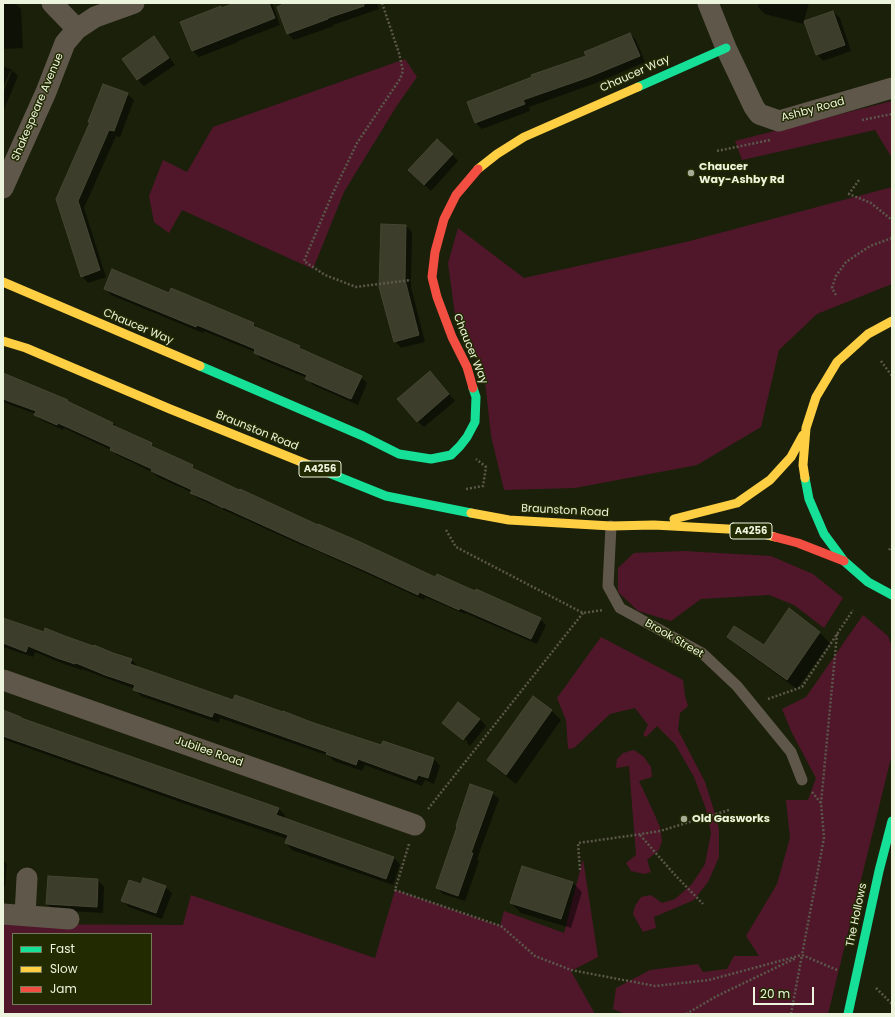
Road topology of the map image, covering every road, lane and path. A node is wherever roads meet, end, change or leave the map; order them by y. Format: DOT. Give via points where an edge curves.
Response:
graph roads {
  1 [pos="52,3"];
  2 [pos="382,3"];
  3 [pos="708,3"];
  4 [pos="124,5"];
  5 [pos="77,29"];
  6 [pos="726,48"];
  7 [pos="892,88"];
  8 [pos="859,180"];
  9 [pos="3,188"];
  10 [pos="892,220"];
  11 [pos="892,238"];
  12 [pos="432,277"];
  13 [pos="3,282"];
  14 [pos="836,295"];
  15 [pos="892,321"];
  16 [pos="3,340"];
  17 [pos="881,361"];
  18 [pos="892,376"];
  19 [pos="806,428"];
  20 [pos="654,525"];
  21 [pos="611,526"];
  22 [pos="892,546"];
  23 [pos="889,550"];
  24 [pos="844,561"];
  25 [pos="892,595"];
  26 [pos="853,610"];
  27 [pos="583,613"];
  28 [pos="837,634"];
  29 [pos="3,680"];
  30 [pos="752,704"];
  31 [pos="802,780"];
  32 [pos="729,810"];
  33 [pos="892,821"];
  34 [pos="415,824"];
  35 [pos="640,834"];
  36 [pos="580,870"];
  37 [pos="879,871"];
  38 [pos="892,876"];
  39 [pos="27,878"];
  40 [pos="703,904"];
  41 [pos="3,914"];
  42 [pos="25,915"];
  43 [pos="69,919"];
  44 [pos="802,955"];
  45 [pos="838,970"];
  46 [pos="874,986"];
  47 [pos="892,1004"];
  48 [pos="686,1014"];
  49 [pos="792,1014"];
  50 [pos="848,1014"];
  1 -- 5 [label="street"];
  2 -- 12 [label="path" via="403,71 357,143 304,261 325,275 356,287"];
  3 -- 6 [label="street, Ashby Road"];
  4 -- 5 [label="street, Shakespeare Avenue" via="95,17"];
  5 -- 9 [label="street, Shakespeare Avenue" via="65,43"];
  6 -- 7 [label="street, Ashby Road" via="759,114 779,122"];
  6 -- 12 [label="main road, Chaucer Way" via="524,137 497,154 476,171 456,195 444,219 434,252"];
  8 -- 10 [label="path" via="849,194 871,204"];
  11 -- 14 [label="path" via="870,246 846,262 836,276 832,288"];
  12 -- 13 [label="main road, Chaucer Way" via="437,298 467,367 476,397 475,422 467,437 451,455 431,459 399,454 363,436"];
  15 -- 19 [label="main road" via="868,334 837,362 816,397"];
  16 -- 21 [label="main road, Braunston Road / A4256" via="386,496 509,520"];
  17 -- 18 [label="path"];
  19 -- 20 [label="main road, Braunston Road / A4256" via="791,457 770,480 737,503"];
  19 -- 24 [label="main road" via="803,465 809,499 824,534"];
  20 -- 21 [label="main road, Braunston Road / A4256"];
  20 -- 24 [label="main road, Braunston Road / A4256" via="746,530 798,543"];
  21 -- 30 [label="lane, Brook Street" via="608,586 620,608 702,653"];
  22 -- 23 [label="path"];
  24 -- 25 [label="main road" via="868,582"];
  26 -- 28 [label="path"];
  27 -- 34 [label="path"];
  28 -- 30 [label="path" via="802,687"];
  28 -- 44 [label="path" via="821,803 824,838"];
  29 -- 34 [label="street, Jubilee Road"];
  30 -- 31 [label="lane, Brook Street" via="791,752"];
  32 -- 35 [label="path" via="660,831"];
  33 -- 37 [label="main road, The Hollows"];
  34 -- 44 [label="path" via="395,890 501,926 535,956 571,970 655,986 710,980"];
  35 -- 36 [label="path" via="578,843"];
  35 -- 40 [label="path"];
  37 -- 38 [label="lane"];
  37 -- 50 [label="main road, The Hollows"];
  39 -- 42 [label="street"];
  41 -- 42 [label="street"];
  42 -- 43 [label="street"];
  44 -- 45 [label="path"];
  44 -- 48 [label="path"];
  44 -- 49 [label="path"];
  46 -- 47 [label="path"];
}
